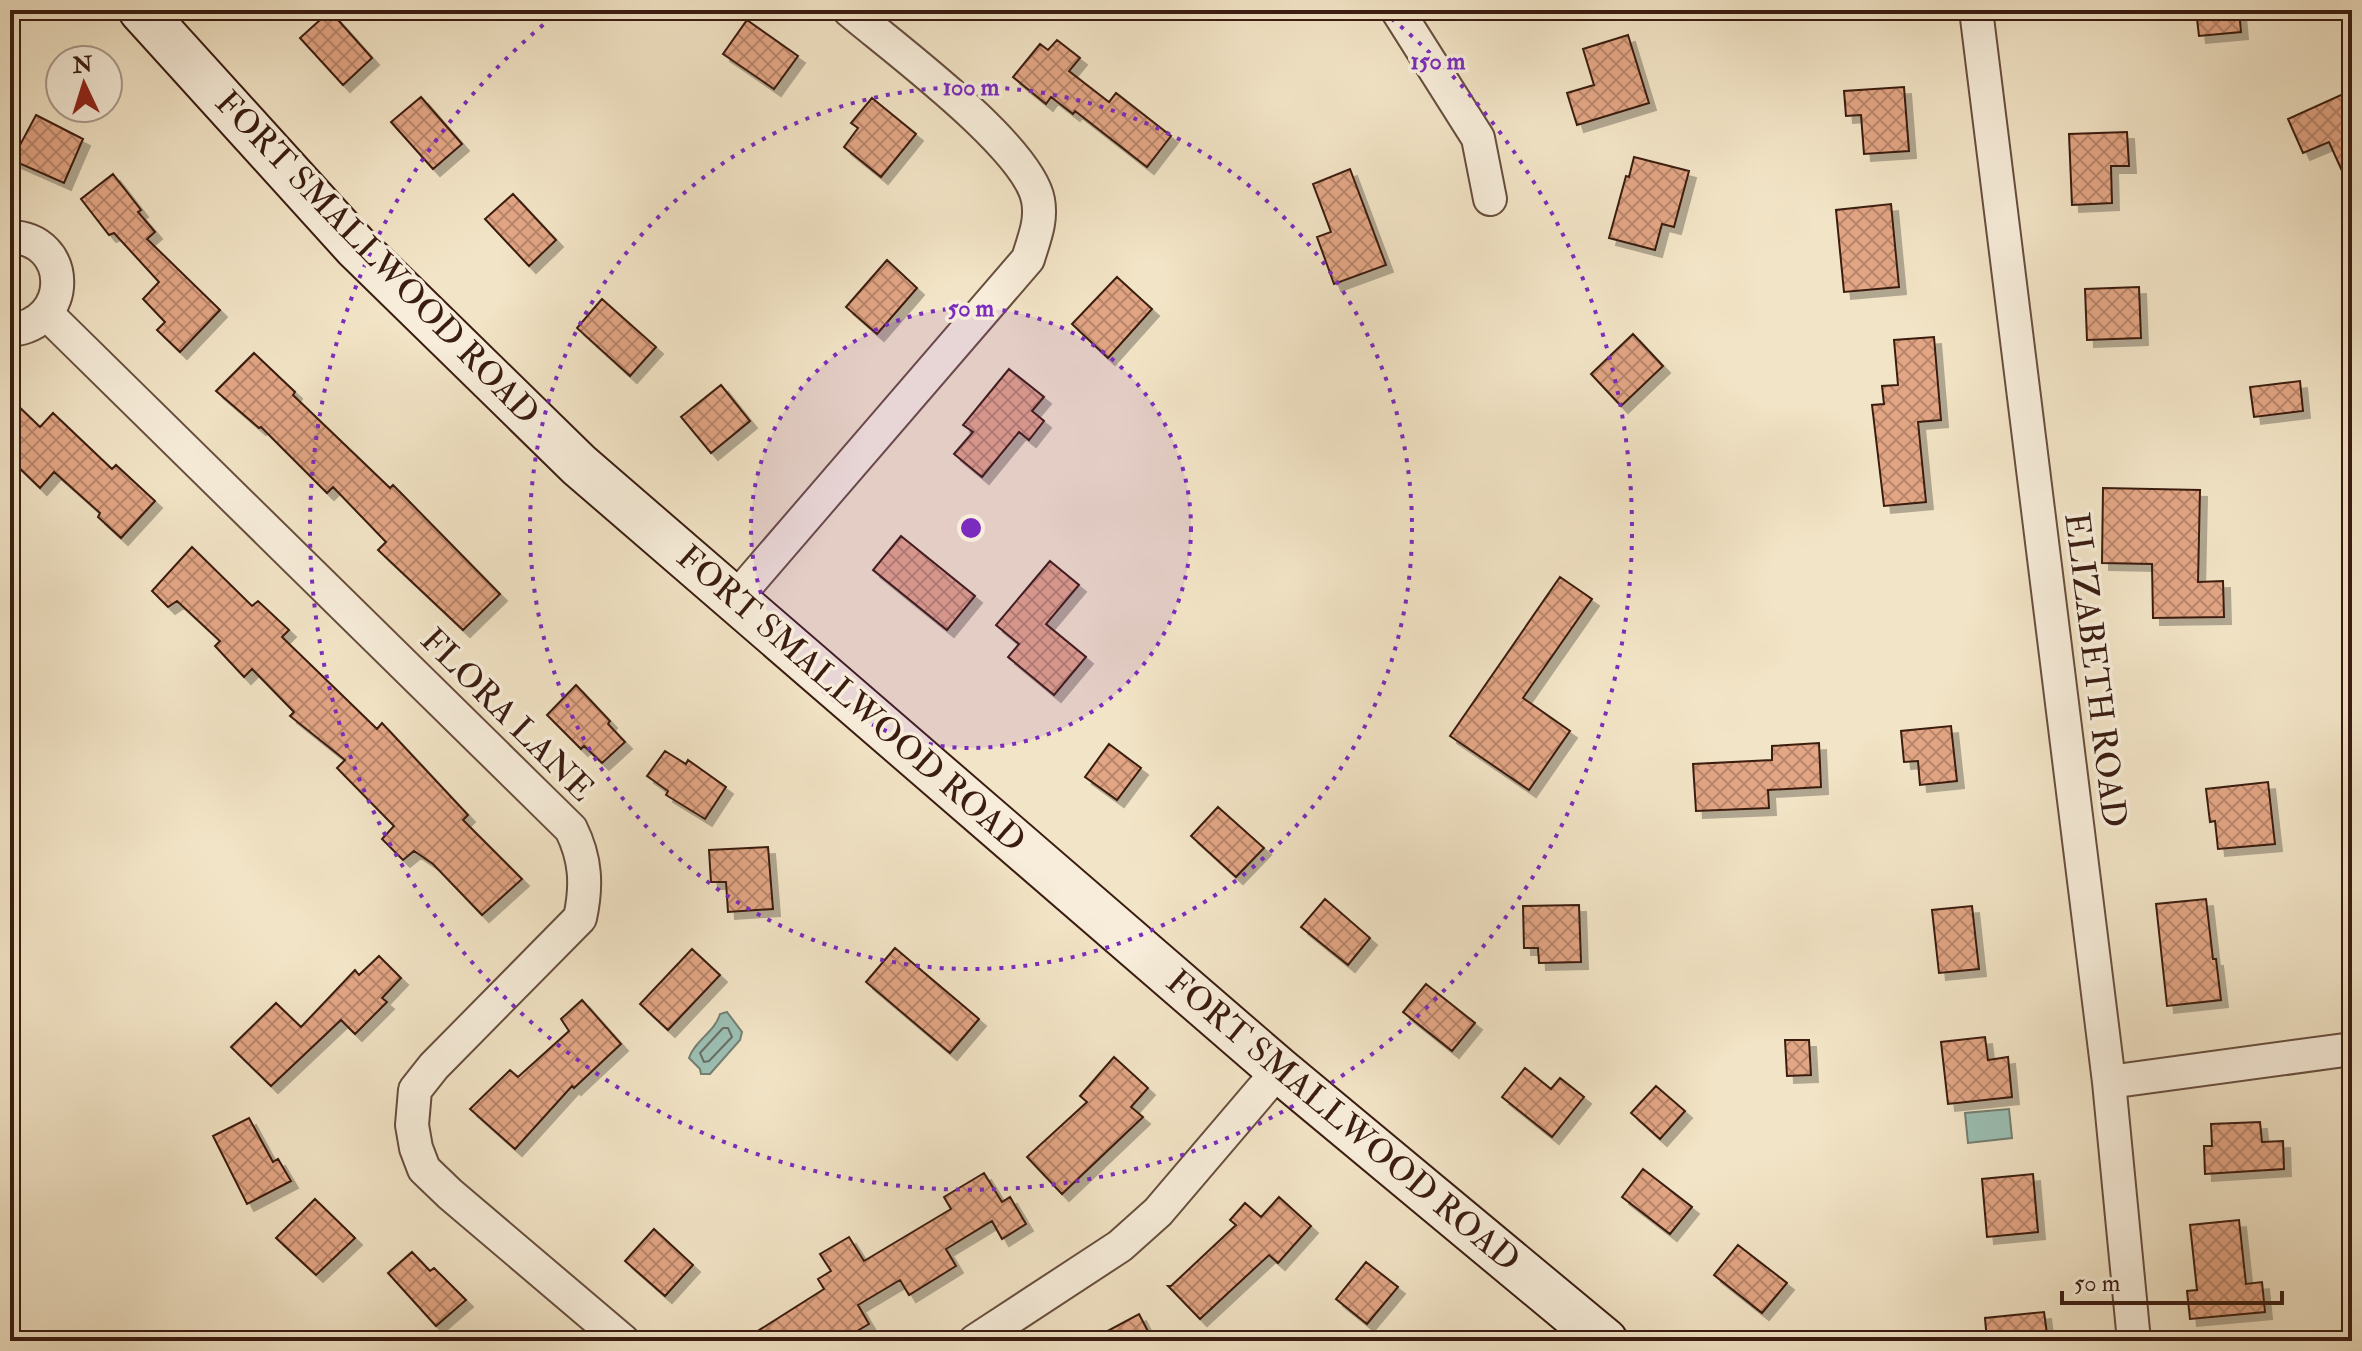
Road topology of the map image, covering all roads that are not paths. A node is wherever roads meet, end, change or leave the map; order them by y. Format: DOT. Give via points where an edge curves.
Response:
graph roads {
  1 [pos="141,10"];
  2 [pos="849,10"];
  3 [pos="1397,10"];
  4 [pos="1976,10"];
  5 [pos="1490,199"];
  6 [pos="10,237"];
  7 [pos="47,314"];
  8 [pos="10,330"];
  9 [pos="735,599"];
  10 [pos="2352,1049"];
  11 [pos="1279,1070"];
  12 [pos="2109,1082"];
  13 [pos="623,1341"];
  14 [pos="975,1341"];
  15 [pos="1605,1341"];
  16 [pos="2134,1341"];
  1 -- 9 [label="main road, FORT SMALLWOOD ROAD" via="356,247 579,465"];
  2 -- 9 [label="street" via="991,131 1027,172 1038,198 1040,223 1028,259"];
  3 -- 5 [label="street" via="1478,138"];
  4 -- 12 [label="street, ELIZABETH ROAD"];
  6 -- 7 [label="street" via="35,243 53,262 57,294"];
  7 -- 8 [label="street" via="29,327"];
  7 -- 13 [label="street, FLORA LANE" via="571,829 582,851 586,892 580,918 434,1066 415,1090 412,1125 424,1169"];
  9 -- 11 [label="main road, FORT SMALLWOOD ROAD"];
  10 -- 12 [label="street"];
  11 -- 14 [label="street" via="1158,1212 1120,1246"];
  11 -- 15 [label="main road, FORT SMALLWOOD ROAD"];
  12 -- 16 [label="street, ELIZABETH ROAD"];
}
